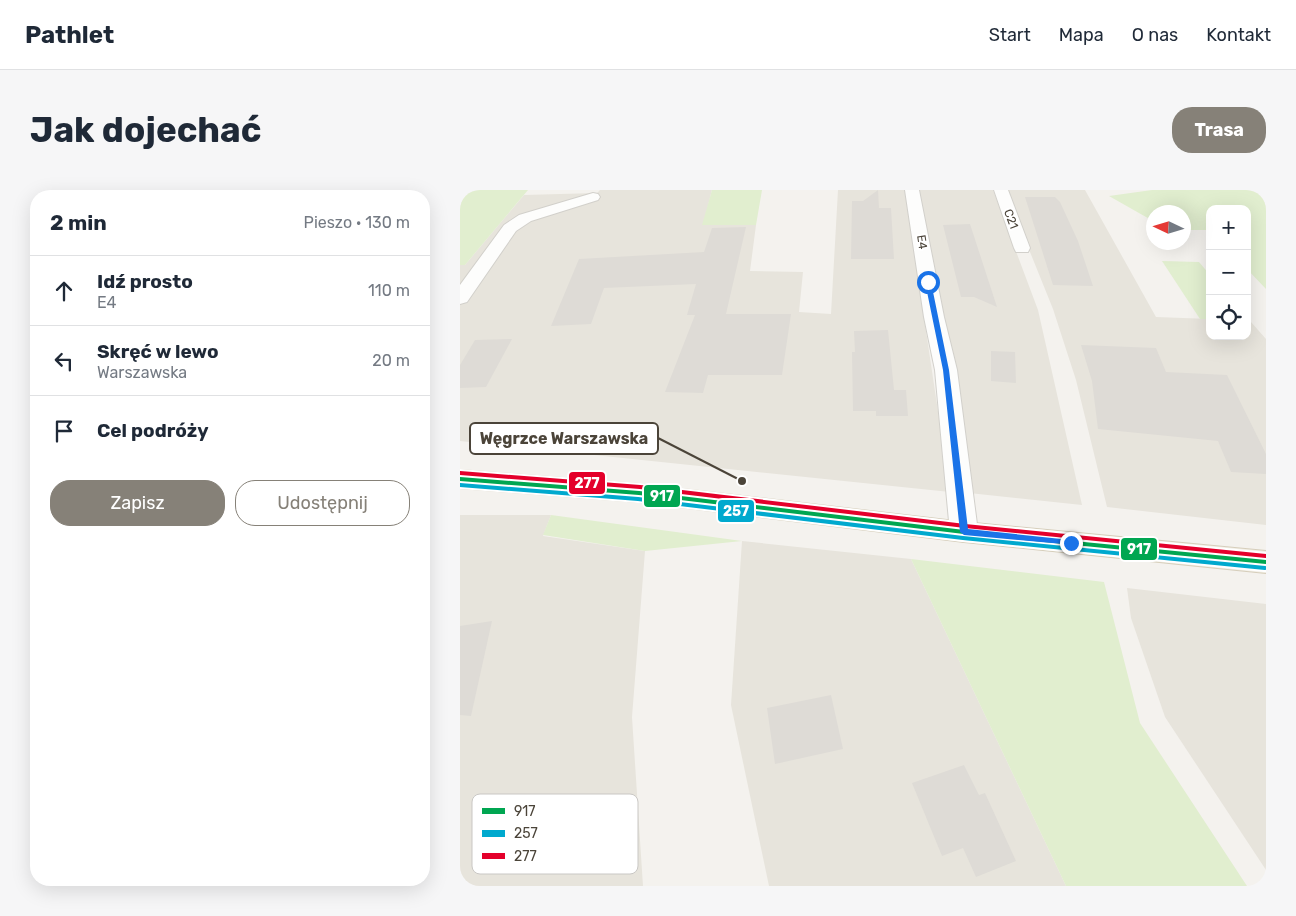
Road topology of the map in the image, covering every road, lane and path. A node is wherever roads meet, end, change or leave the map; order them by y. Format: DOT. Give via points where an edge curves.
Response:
graph roads {
  1 [pos="912,190"];
  2 [pos="1000,190"];
  3 [pos="593,197"];
  4 [pos="1022,248"];
  5 [pos="460,298"];
  6 [pos="460,479"];
  7 [pos="964,532"];
  8 [pos="1266,562"];
  1 -- 7 [label="street, E4" via="946,370"];
  2 -- 4 [label="street, C21"];
  3 -- 5 [label="street" via="526,218 510,228"];
  6 -- 7 [label="main road" via="647,494"];
  7 -- 8 [label="main road"];
}
